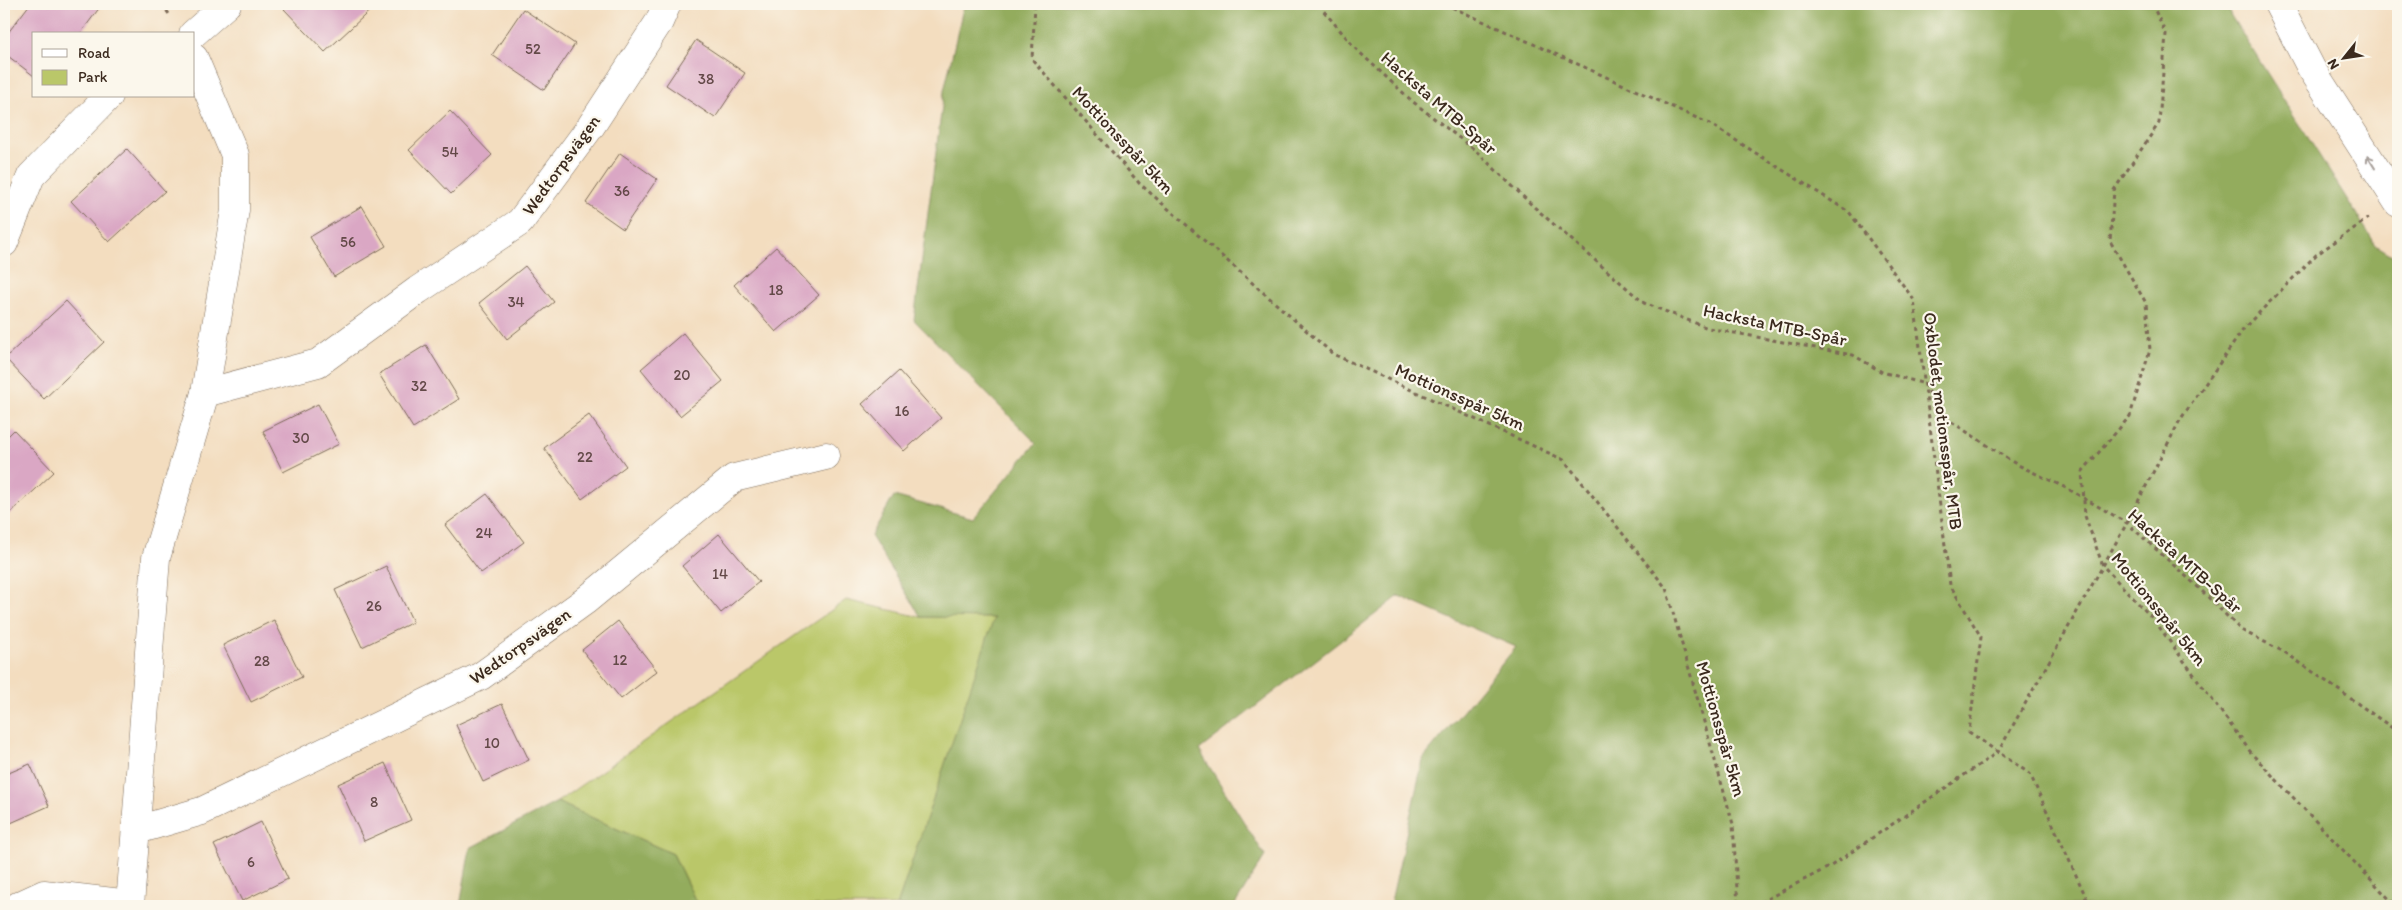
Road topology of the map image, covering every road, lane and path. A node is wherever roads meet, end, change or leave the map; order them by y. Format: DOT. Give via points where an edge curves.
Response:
graph roads {
  1 [pos="227,4"];
  2 [pos="667,4"];
  3 [pos="1035,4"];
  4 [pos="1323,4"];
  5 [pos="1445,4"];
  6 [pos="2152,4"];
  7 [pos="2278,4"];
  8 [pos="194,32"];
  9 [pos="195,60"];
  10 [pos="107,98"];
  11 [pos="2397,201"];
  12 [pos="4,243"];
  13 [pos="1925,384"];
  14 [pos="206,394"];
  15 [pos="826,456"];
  16 [pos="2084,500"];
  17 [pos="2127,523"];
  18 [pos="2103,566"];
  19 [pos="2398,732"];
  20 [pos="1998,752"];
  21 [pos="137,830"];
  22 [pos="130,905"];
  23 [pos="18,906"];
  24 [pos="1738,906"];
  25 [pos="1753,906"];
  26 [pos="2090,906"];
  27 [pos="2396,906"];
  1 -- 8 [label="street"];
  2 -- 14 [label="street, Wedtorpsvägen" via="659,22 591,126 520,222 318,362"];
  3 -- 24 [label="path, Mottionsspår 5km" via="1032,60 1139,183 1333,354 1564,460 1666,588 1733,824"];
  4 -- 13 [label="path, Hacksta MTB-Spår" via="1322,9 1356,49 1412,101 1476,151 1534,207 1644,303 1708,328 1853,355 1882,372"];
  5 -- 13 [label="path, Oxblodet, motionsspår, MTB" via="1710,124 1850,212 1914,300"];
  6 -- 16 [label="path, Mottionsspår 5km" via="2166,34 2160,123 2114,190 2110,241 2146,303 2150,350 2130,416 2082,472"];
  11 -- 7 [label="street, one-way" via="2312,68"];
  9 -- 14 [label="street" via="235,156 235,210"];
  10 -- 12 [label="street" via="31,176"];
  11 -- 17 [label="path" via="2316,255 2245,327 2180,420"];
  13 -- 16 [label="path, Hacksta MTB-Spår" via="1941,415 2016,464"];
  13 -- 20 [label="path, Oxblodet, motionsspår, MTB" via="1950,584 1981,637 1969,732"];
  14 -- 21 [label="street" via="156,558"];
  15 -- 21 [label="street, Wedtorpsvägen" via="734,478 585,601 481,676 202,811"];
  16 -- 17 [label="path, Hacksta MTB-Spår"];
  16 -- 18 [label="path, Mottionsspår 5km" via="2085,516"];
  17 -- 18 [label="path"];
  17 -- 19 [label="path, Hacksta MTB-Spår" via="2241,630 2286,653"];
  18 -- 20 [label="path"];
  18 -- 27 [label="path, Mottionsspår 5km" via="2154,620 2252,754"];
  20 -- 25 [label="path" via="1831,866"];
  20 -- 26 [label="path, Oxblodet, motionsspår, MTB" via="2030,774"];
  21 -- 22 [label="street"];
  22 -- 23 [label="street" via="44,894"];
}
